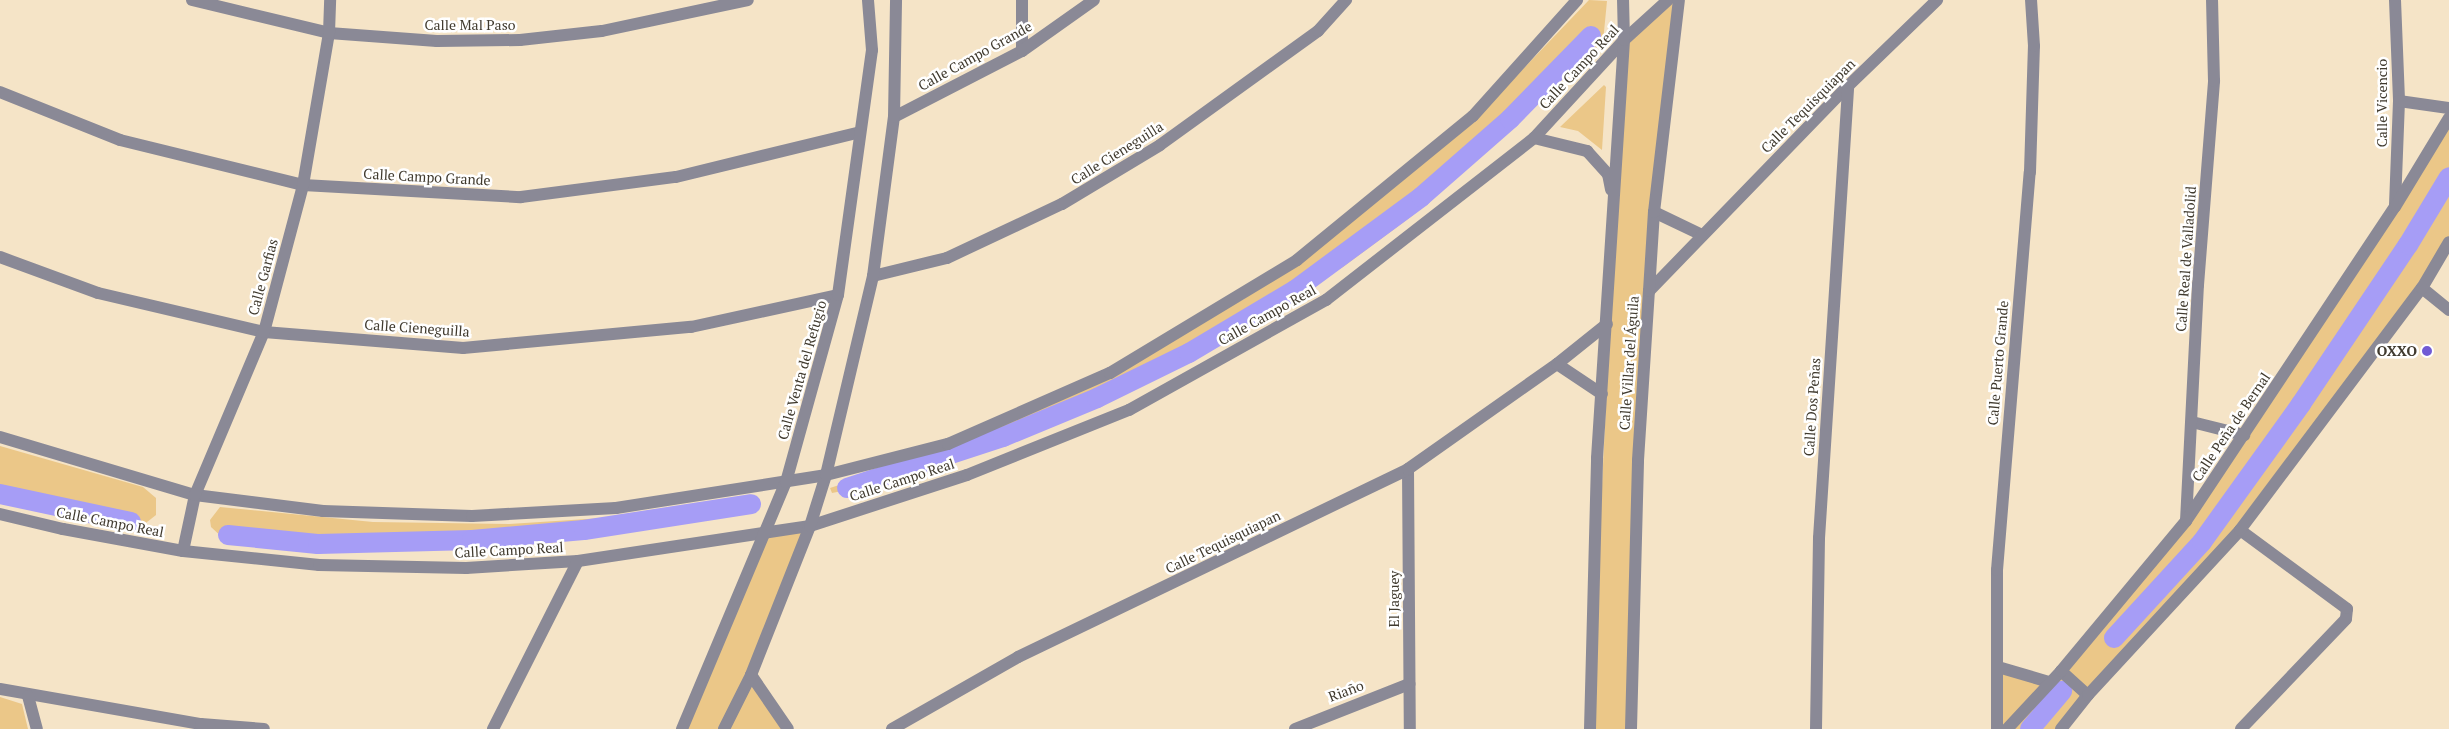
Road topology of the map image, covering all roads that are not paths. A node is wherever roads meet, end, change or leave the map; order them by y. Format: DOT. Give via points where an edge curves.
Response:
graph roads {
  1 [pos="192,0"];
  2 [pos="330,0"];
  3 [pos="748,0"];
  4 [pos="868,0"];
  5 [pos="896,0"];
  6 [pos="1022,0"];
  7 [pos="1094,0"];
  8 [pos="1346,0"];
  9 [pos="1577,0"];
  10 [pos="1623,0"];
  11 [pos="1668,0"];
  12 [pos="1679,0"];
  13 [pos="1937,0"];
  14 [pos="2031,0"];
  15 [pos="2212,0"];
  16 [pos="2395,0"];
  17 [pos="729,2"];
  18 [pos="329,34"];
  19 [pos="1624,40"];
  20 [pos="1022,51"];
  21 [pos="1848,86"];
  22 [pos="0,92"];
  23 [pos="2399,102"];
  24 [pos="2449,108"];
  25 [pos="894,117"];
  26 [pos="2449,118"];
  27 [pos="860,132"];
  28 [pos="1534,138"];
  29 [pos="303,185"];
  30 [pos="2395,207"];
  31 [pos="1614,208"];
  32 [pos="1654,212"];
  33 [pos="1702,235"];
  34 [pos="2449,242"];
  35 [pos="0,257"];
  36 [pos="873,276"];
  37 [pos="2422,288"];
  38 [pos="1649,291"];
  39 [pos="838,295"];
  40 [pos="2449,310"];
  41 [pos="1607,324"];
  42 [pos="264,332"];
  43 [pos="1557,364"];
  44 [pos="1602,394"];
  45 [pos="2192,422"];
  46 [pos="2244,435"];
  47 [pos="0,437"];
  48 [pos="1408,469"];
  49 [pos="826,475"];
  50 [pos="786,482"];
  51 [pos="195,495"];
  52 [pos="0,514"];
  53 [pos="2186,521"];
  54 [pos="810,526"];
  55 [pos="2240,530"];
  56 [pos="765,535"];
  57 [pos="183,552"];
  58 [pos="578,561"];
  59 [pos="1998,667"];
  60 [pos="2061,671"];
  61 [pos="750,675"];
  62 [pos="2049,682"];
  63 [pos="1409,684"];
  64 [pos="0,689"];
  65 [pos="2088,695"];
  66 [pos="28,696"];
  67 [pos="201,726"];
  68 [pos="37,729"];
  69 [pos="264,729"];
  70 [pos="493,729"];
  71 [pos="682,729"];
  72 [pos="724,729"];
  73 [pos="788,729"];
  74 [pos="892,729"];
  75 [pos="1295,729"];
  76 [pos="1410,729"];
  77 [pos="1590,729"];
  78 [pos="1631,729"];
  79 [pos="1816,729"];
  80 [pos="1997,729"];
  81 [pos="2007,729"];
  82 [pos="2061,729"];
  83 [pos="2241,729"];
  1 -- 18 [label="street, Calle Mal Paso"];
  2 -- 18 [label="street, Calle Garfias"];
  3 -- 17 [label="street, Calle Mal Paso"];
  4 -- 27 [label="street, Calle Venta del Refugio" via="872,50"];
  5 -- 25 [label="street"];
  6 -- 20 [label="street"];
  7 -- 20 [label="street, Calle Campo Grande"];
  8 -- 36 [label="street, Calle Cieneguilla" via="1318,31 1168,140 1062,204 947,258"];
  9 -- 49 [label="street, Calle Campo Real" via="1473,116 1297,260 1110,372 948,444"];
  10 -- 19 [label="street, Calle Villar del Águila"];
  11 -- 19 [label="street, Calle Campo Real"];
  12 -- 32 [label="street, Calle Villar del Águila"];
  13 -- 21 [label="street, Calle Tequisquiapan"];
  14 -- 59 [label="street, Calle Puerto Grande" via="2034,46 2030,172 2001,492 1997,570"];
  15 -- 45 [label="street, Calle Real de Valladolid" via="2214,81 2198,285"];
  16 -- 23 [label="street, Calle Vicencio"];
  17 -- 18 [label="street, Calle Mal Paso" via="602,31 520,40 437,41"];
  18 -- 29 [label="street, Calle Garfias"];
  19 -- 28 [label="street, Calle Campo Real"];
  19 -- 31 [label="street, Calle Villar del Águila"];
  20 -- 25 [label="street, Calle Campo Grande"];
  21 -- 33 [label="street, Calle Tequisquiapan"];
  21 -- 79 [label="street, Calle Dos Peñas" via="1819,538"];
  22 -- 29 [label="street, Calle Campo Grande" via="120,140"];
  23 -- 24 [label="street"];
  23 -- 30 [label="street, Calle Vicencio"];
  25 -- 36 [label="street"];
  26 -- 30 [label="street, Calle Peña de Bernal"];
  27 -- 29 [label="street, Calle Campo Grande" via="676,177 521,197"];
  27 -- 39 [label="street, Calle Venta del Refugio"];
  28 -- 31 [label="street" via="1587,151 1608,174"];
  28 -- 54 [label="street, Calle Campo Real" via="1326,300 1129,410 967,475"];
  29 -- 42 [label="street, Calle Garfias"];
  30 -- 46 [label="street, Calle Peña de Bernal"];
  31 -- 41 [label="street, Calle Villar del Águila"];
  32 -- 33 [label="street"];
  32 -- 38 [label="street, Calle Villar del Águila"];
  33 -- 38 [label="street, Calle Tequisquiapan"];
  34 -- 37 [label="street"];
  35 -- 42 [label="street, Calle Cieneguilla" via="98,293"];
  36 -- 49 [label="street"];
  37 -- 40 [label="street"];
  37 -- 55 [label="street"];
  38 -- 78 [label="street, Calle Villar del Águila" via="1638,460"];
  39 -- 42 [label="street, Calle Cieneguilla" via="691,327 463,348"];
  39 -- 50 [label="street, Calle Venta del Refugio"];
  41 -- 43 [label="street, Calle Tequisquiapan"];
  41 -- 44 [label="street, Calle Villar del Águila"];
  42 -- 51 [label="street, Calle Garfias"];
  43 -- 44 [label="street"];
  43 -- 48 [label="street, Calle Tequisquiapan"];
  44 -- 77 [label="street, Calle Villar del Águila"];
  45 -- 46 [label="street"];
  45 -- 53 [label="street, Calle Real de Valladolid"];
  46 -- 53 [label="street, Calle Peña de Bernal"];
  47 -- 51 [label="street, Calle Campo Real"];
  48 -- 63 [label="street, El Jaguey"];
  48 -- 74 [label="street, Calle Tequisquiapan" via="1018,658"];
  49 -- 50 [label="street, Calle Campo Real"];
  49 -- 54 [label="street"];
  50 -- 51 [label="street, Calle Campo Real" via="616,508 472,516 323,512"];
  50 -- 56 [label="street, Calle Venta del Refugio"];
  51 -- 57 [label="street, Calle Garfias"];
  52 -- 57 [label="street, Calle Campo Real"];
  53 -- 60 [label="street, Calle Peña de Bernal"];
  54 -- 56 [label="street, Calle Campo Real"];
  54 -- 61 [label="street"];
  55 -- 65 [label="street"];
  55 -- 83 [label="street" via="2347,609 2346,619"];
  56 -- 58 [label="street, Calle Campo Real"];
  56 -- 71 [label="street, Calle Venta del Refugio"];
  57 -- 58 [label="street, Calle Campo Real" via="329,566 466,568"];
  58 -- 70 [label="street"];
  59 -- 62 [label="street"];
  59 -- 80 [label="street, Calle Puerto Grande"];
  60 -- 62 [label="street, Calle Peña de Bernal"];
  60 -- 65 [label="street"];
  61 -- 72 [label="street"];
  61 -- 73 [label="street"];
  62 -- 81 [label="street, Calle Peña de Bernal"];
  63 -- 75 [label="street, Riaño"];
  63 -- 76 [label="street, El Jaguey"];
  64 -- 66 [label="street"];
  65 -- 82 [label="street"];
  66 -- 67 [label="street"];
  66 -- 68 [label="street"];
  67 -- 69 [label="street"];
}
